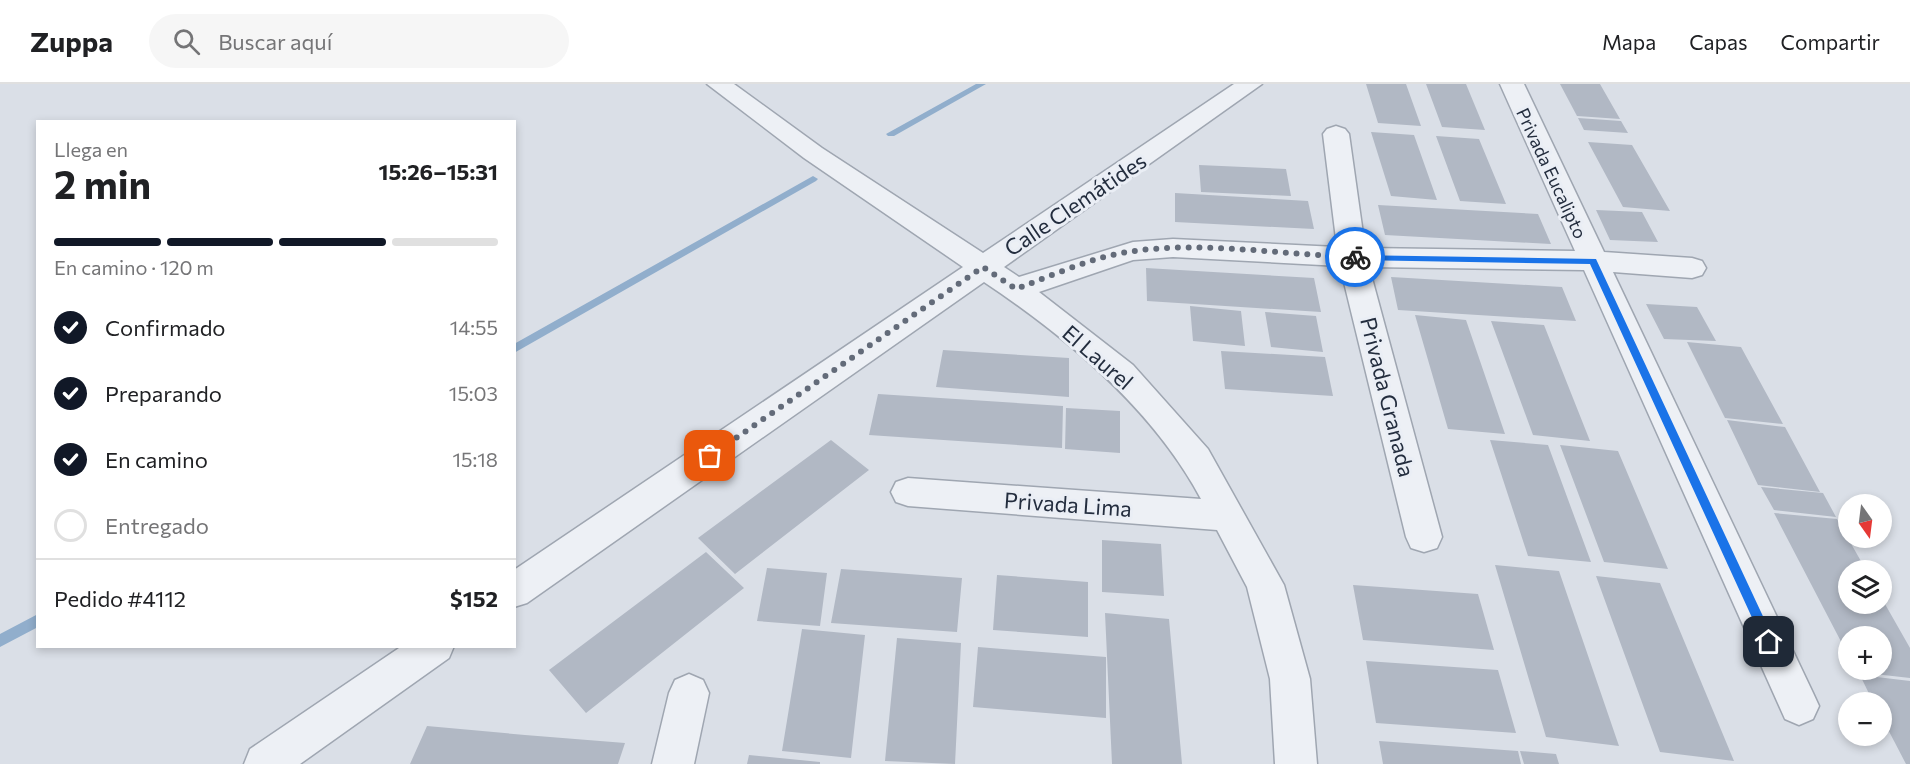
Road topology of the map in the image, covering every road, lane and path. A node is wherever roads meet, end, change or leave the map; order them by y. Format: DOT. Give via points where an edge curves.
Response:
graph roads {
  1 [pos="1250,84"];
  2 [pos="1512,84"];
  3 [pos="723,85"];
  4 [pos="1336,134"];
  5 [pos="1352,257"];
  6 [pos="1593,261"];
  7 [pos="983,267"];
  8 [pos="1692,268"];
  9 [pos="1016,289"];
  10 [pos="908,492"];
  11 [pos="1228,516"];
  12 [pos="1424,537"];
  13 [pos="516,590"];
  14 [pos="432,648"];
  15 [pos="689,693"];
  16 [pos="1799,706"];
  17 [pos="265,764"];
  18 [pos="673,764"];
  19 [pos="1296,764"];
  1 -- 7 [label="street, Calle Clemátides"];
  2 -- 6 [label="street, Privada Eucalipto"];
  3 -- 7 [label="street, El Laurel" via="813,153"];
  4 -- 5 [label="street, Privada Granada"];
  5 -- 6 [label="street"];
  5 -- 9 [label="street" via="1173,248 1133,251"];
  5 -- 12 [label="street, Privada Granada"];
  6 -- 8 [label="street"];
  6 -- 16 [label="street, Privada Eucalipto"];
  7 -- 9 [label="street, El Laurel"];
  7 -- 13 [label="street, Calle Clemátides"];
  9 -- 11 [label="street, El Laurel" via="1122,373 1196,458"];
  10 -- 11 [label="street, Privada Lima"];
  11 -- 19 [label="street, El Laurel" via="1268,595 1290,679"];
  14 -- 17 [label="street"];
  15 -- 18 [label="street"];
}
